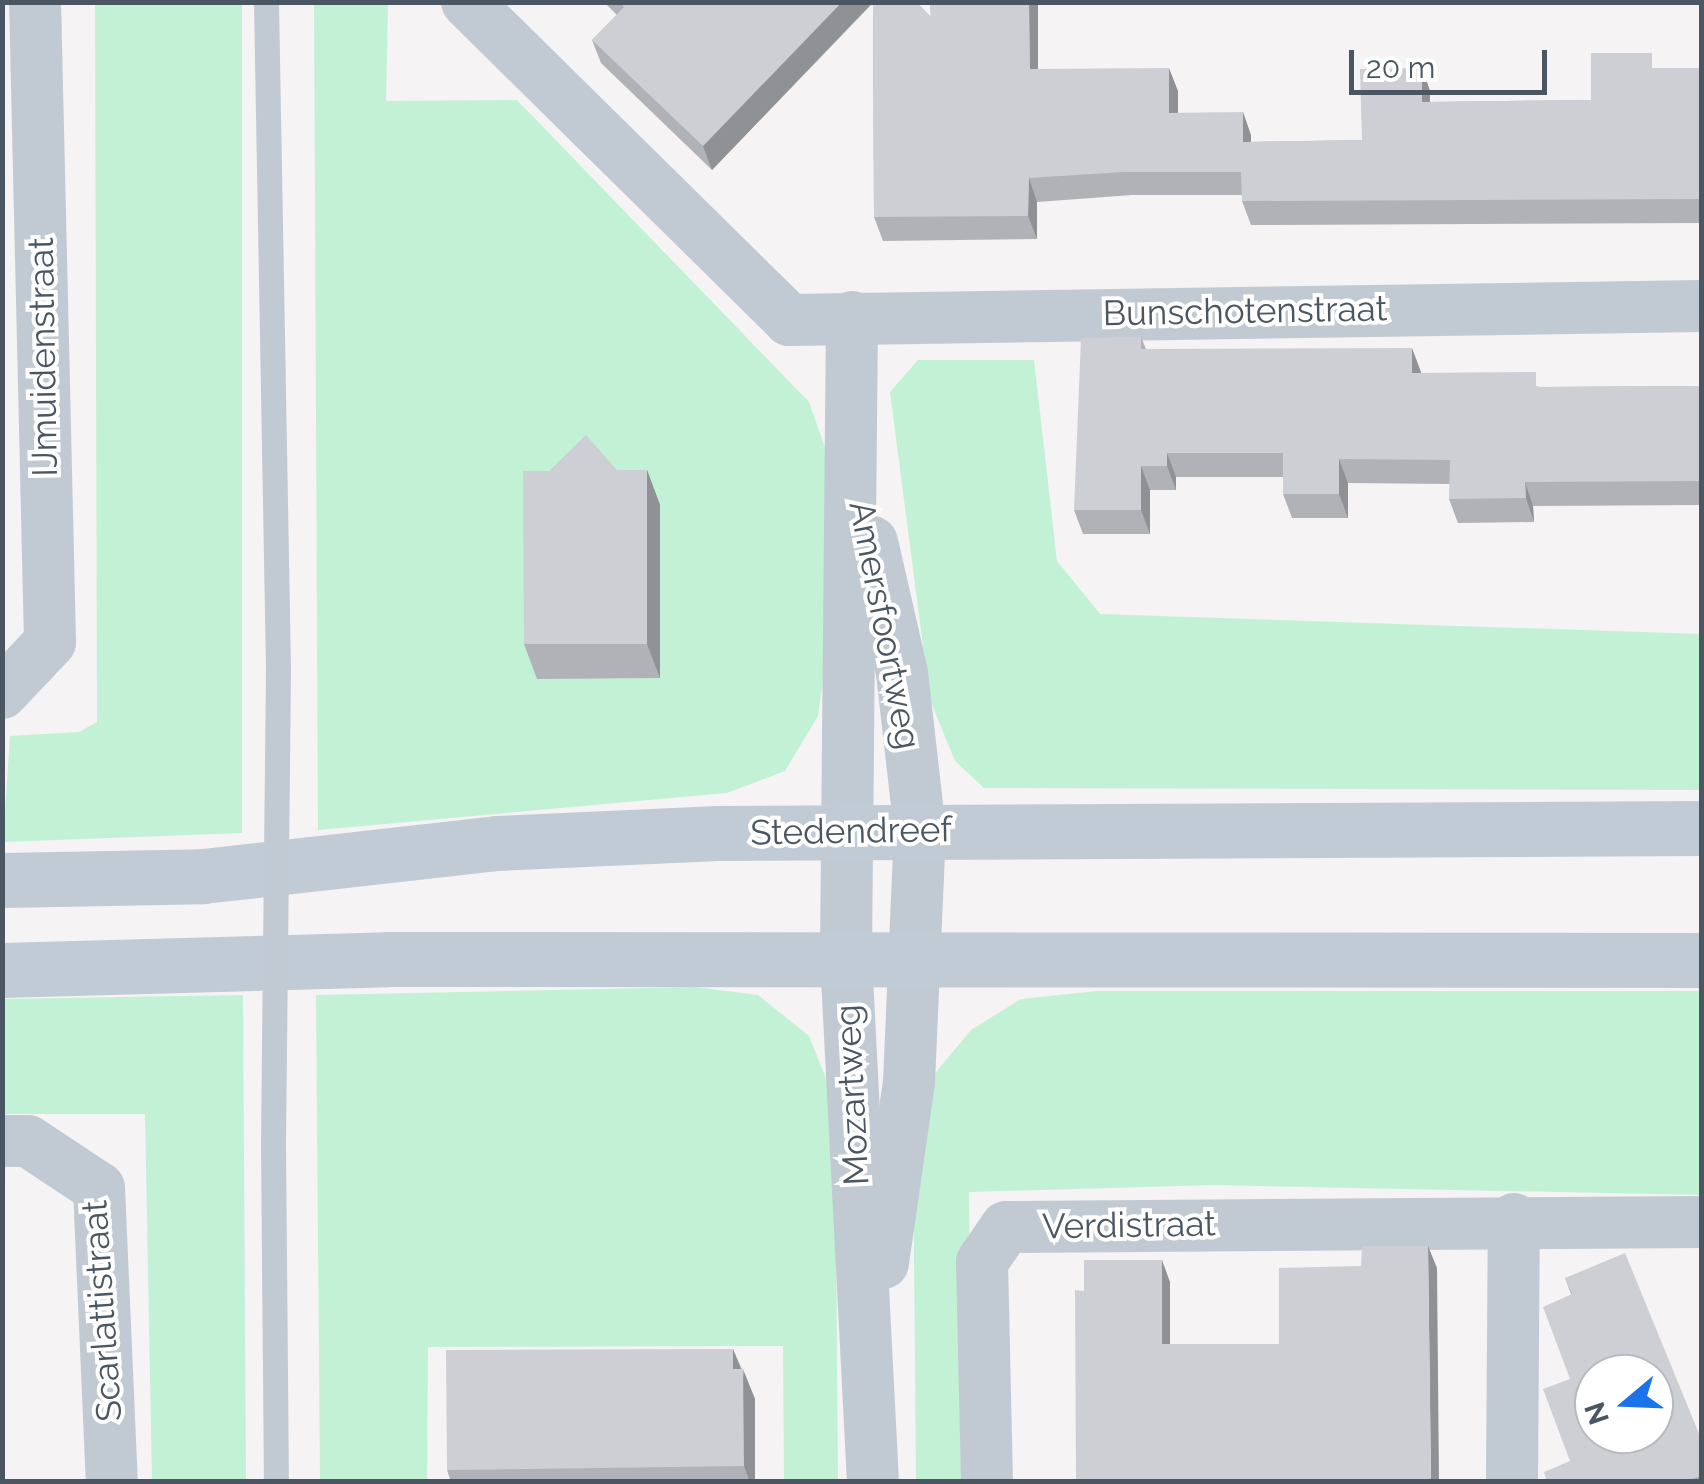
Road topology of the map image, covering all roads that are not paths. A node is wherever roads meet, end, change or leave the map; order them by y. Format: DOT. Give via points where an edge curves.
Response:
graph roads {
  1 [pos="35,2"];
  2 [pos="266,2"];
  3 [pos="467,2"];
  4 [pos="1702,306"];
  5 [pos="852,317"];
  6 [pos="854,469"];
  7 [pos="2,693"];
  8 [pos="1702,828"];
  9 [pos="920,830"];
  10 [pos="850,831"];
  11 [pos="2,880"];
  12 [pos="846,958"];
  13 [pos="916,960"];
  14 [pos="1702,960"];
  15 [pos="2,970"];
  16 [pos="2,1141"];
  17 [pos="1514,1219"];
  18 [pos="1702,1222"];
  19 [pos="870,1358"];
  20 [pos="112,1482"];
  21 [pos="276,1482"];
  22 [pos="873,1482"];
  23 [pos="987,1482"];
  24 [pos="1512,1482"];
  1 -- 7 [label="street, IJmuidenstraat" via="50,642"];
  2 -- 21 [label="lane, bridge" via="278,671"];
  3 -- 5 [label="street, Bunschotenstraat" via="789,320"];
  4 -- 5 [label="street, Bunschotenstraat"];
  5 -- 6 [label="street, Amersfoortweg"];
  6 -- 9 [label="street, Amersfoortweg" via="902,673"];
  6 -- 10 [label="street, Amersfoortweg"];
  8 -- 9 [label="main road, Stedendreef"];
  9 -- 10 [label="main road, Stedendreef"];
  9 -- 13 [label="street, Amersfoortweg"];
  10 -- 11 [label="main road, Stedendreef" via="497,843 204,876"];
  10 -- 12 [label="street, Mozartweg"];
  12 -- 13 [label="main road"];
  12 -- 15 [label="main road"];
  12 -- 19 [label="street, Mozartweg"];
  13 -- 14 [label="main road"];
  13 -- 19 [label="street, Mozartweg" via="909,1082"];
  16 -- 20 [label="street, Scarlattistraat" via="28,1141 99,1188"];
  17 -- 18 [label="street"];
  17 -- 23 [label="street, Verdistraat" via="1006,1227 982,1262"];
  17 -- 24 [label="street"];
  19 -- 22 [label="street, Mozartweg"];
}
